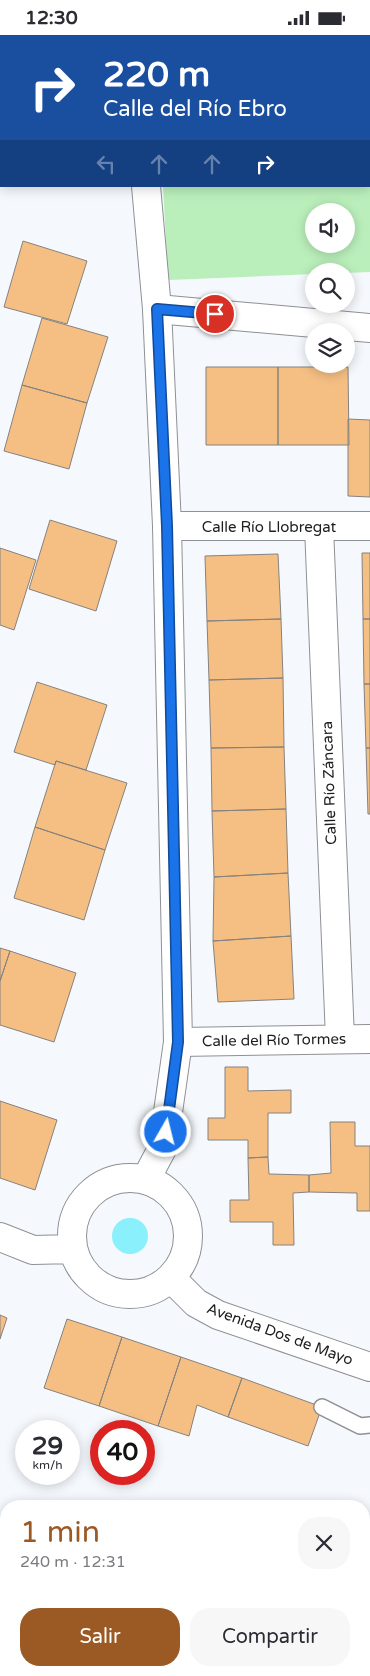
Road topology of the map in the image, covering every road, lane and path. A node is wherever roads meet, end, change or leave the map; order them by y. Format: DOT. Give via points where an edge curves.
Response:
graph roads {
  1 [pos="146,187"];
  2 [pos="157,309"];
  3 [pos="370,328"];
  4 [pos="167,526"];
  5 [pos="319,527"];
  6 [pos="370,527"];
  7 [pos="340,1039"];
  8 [pos="370,1039"];
  9 [pos="178,1042"];
  10 [pos="146,1179"];
  11 [pos="0,1237"];
  12 [pos="73,1249"];
  13 [pos="171,1278"];
  14 [pos="370,1367"];
  15 [pos="322,1407"];
  16 [pos="370,1425"];
  1 -- 2 [label="street"];
  2 -- 3 [label="street"];
  2 -- 4 [label="street"];
  4 -- 5 [label="street, Calle Río Llobregat"];
  4 -- 9 [label="street"];
  5 -- 6 [label="street, Calle Río Llobregat"];
  5 -- 7 [label="street, Calle Río Záncara"];
  7 -- 8 [label="street, Calle del Río Tormes"];
  7 -- 9 [label="street, Calle del Río Tormes"];
  9 -- 10 [label="street" via="163,1147"];
  10 -- 12 [label="street" via="126,1177 106,1182 89,1193 77,1209 71,1229"];
  10 -- 13 [label="street" via="164,1188 178,1203 187,1221 188,1241 183,1261"];
  11 -- 12 [label="street" via="33,1250"];
  12 -- 13 [label="street" via="80,1266 91,1279 122,1294 140,1294"];
  13 -- 14 [label="street, Avenida Dos de Mayo" via="196,1303 218,1315"];
  15 -- 16 [label="lane" via="360,1426"];
}
